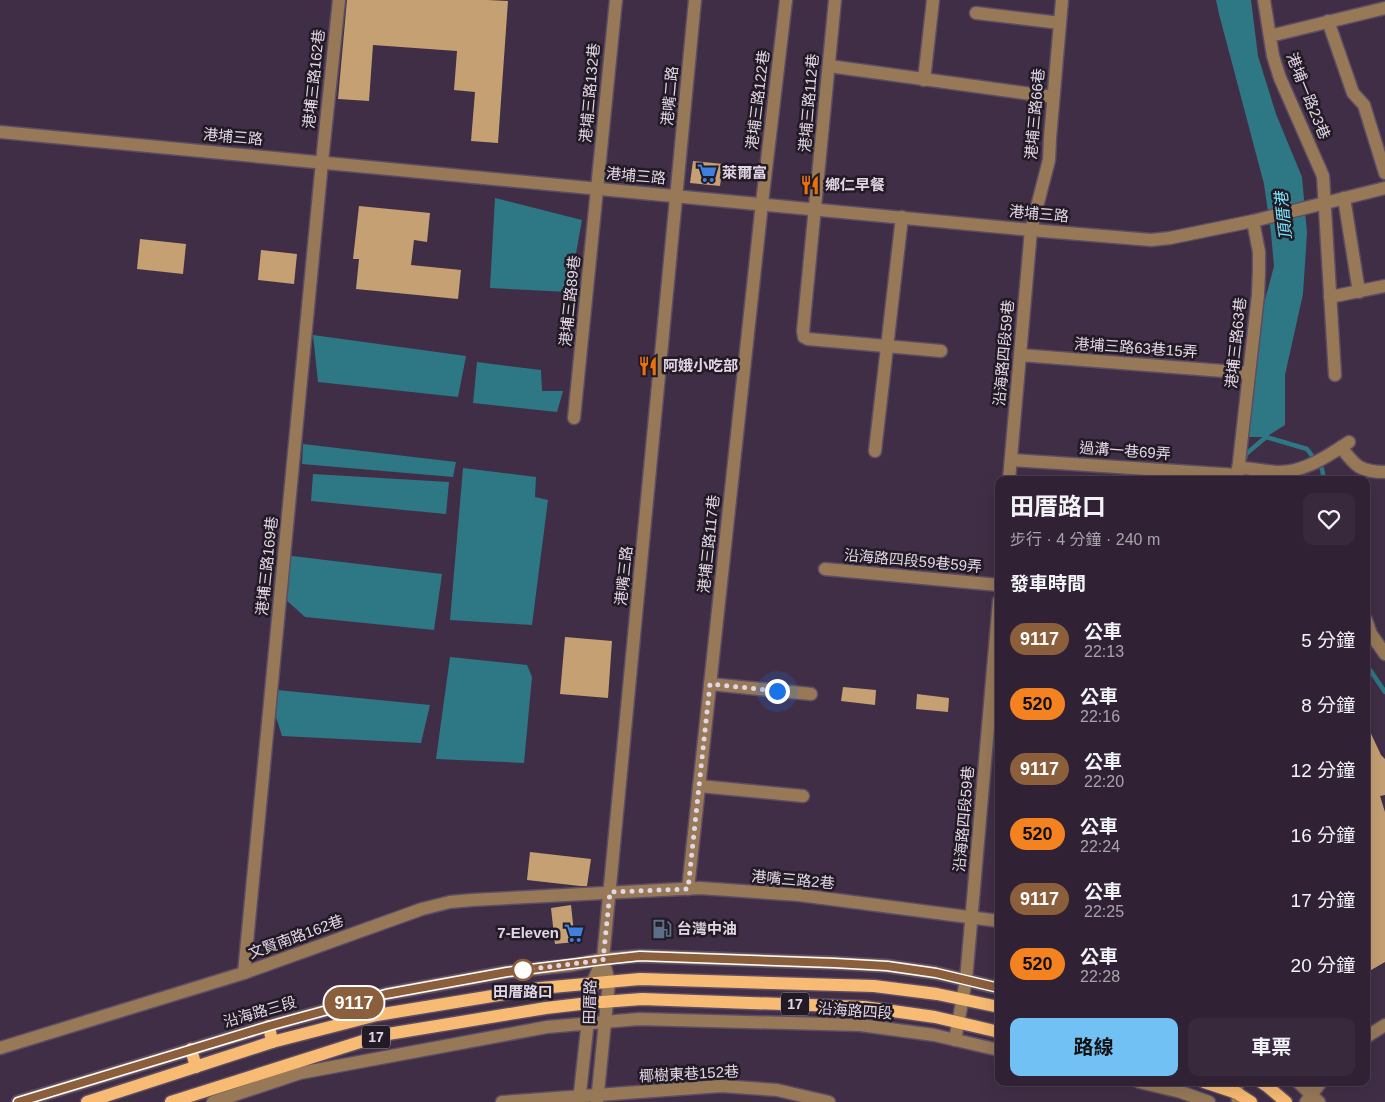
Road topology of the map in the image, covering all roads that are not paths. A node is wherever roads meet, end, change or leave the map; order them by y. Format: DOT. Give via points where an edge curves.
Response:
graph roads {
  1 [pos="339,0"];
  2 [pos="616,0"];
  3 [pos="695,0"];
  4 [pos="786,0"];
  5 [pos="835,0"];
  6 [pos="933,0"];
  7 [pos="1062,0"];
  8 [pos="1264,0"];
  9 [pos="1385,8"];
  10 [pos="976,13"];
  11 [pos="1328,21"];
  12 [pos="1060,23"];
  13 [pos="1270,36"];
  14 [pos="828,66"];
  15 [pos="924,80"];
  16 [pos="1053,98"];
  17 [pos="0,132"];
  18 [pos="322,162"];
  19 [pos="1385,172"];
  20 [pos="598,188"];
  21 [pos="1385,188"];
  22 [pos="677,196"];
  23 [pos="1344,198"];
  24 [pos="762,203"];
  25 [pos="1325,203"];
  26 [pos="816,208"];
  27 [pos="902,217"];
  28 [pos="1253,221"];
  29 [pos="1031,230"];
  30 [pos="1385,286"];
  31 [pos="1359,292"];
  32 [pos="1330,297"];
  33 [pos="887,346"];
  34 [pos="941,351"];
  35 [pos="1020,355"];
  36 [pos="1249,373"];
  37 [pos="1335,374"];
  38 [pos="574,418"];
  39 [pos="875,451"];
  40 [pos="1011,460"];
  41 [pos="1385,472"];
  42 [pos="1239,473"];
  43 [pos="1363,474"];
  44 [pos="1009,476"];
  45 [pos="825,569"];
  46 [pos="995,585"];
  47 [pos="1370,631"];
  48 [pos="995,648"];
  49 [pos="1385,654"];
  50 [pos="710,684"];
  51 [pos="811,694"];
  52 [pos="986,753"];
  53 [pos="995,754"];
  54 [pos="699,786"];
  55 [pos="803,796"];
  56 [pos="688,889"];
  57 [pos="610,892"];
  58 [pos="972,917"];
  59 [pos="995,920"];
  60 [pos="603,960"];
  61 [pos="244,973"];
  62 [pos="966,980"];
  63 [pos="610,982"];
  64 [pos="592,984"];
  65 [pos="995,987"];
  66 [pos="963,999"];
  67 [pos="608,1002"];
  68 [pos="589,1003"];
  69 [pos="995,1006"];
  70 [pos="606,1021"];
  71 [pos="587,1023"];
  72 [pos="958,1023"];
  73 [pos="1385,1025"];
  74 [pos="269,1026"];
  75 [pos="995,1031"];
  76 [pos="1370,1034"];
  77 [pos="955,1040"];
  78 [pos="272,1042"];
  79 [pos="0,1048"];
  80 [pos="191,1049"];
  81 [pos="995,1049"];
  82 [pos="196,1067"];
  83 [pos="1156,1086"];
  84 [pos="1216,1086"];
  85 [pos="1267,1086"];
  86 [pos="1301,1086"];
  87 [pos="1319,1086"];
  88 [pos="1237,1093"];
  89 [pos="597,1099"];
  90 [pos="579,1100"];
  91 [pos="1312,1100"];
  92 [pos="18,1102"];
  93 [pos="87,1102"];
  94 [pos="171,1102"];
  95 [pos="213,1102"];
  96 [pos="502,1102"];
  97 [pos="829,1102"];
  98 [pos="1209,1102"];
  99 [pos="1251,1102"];
  100 [pos="1286,1102"];
  1 -- 18 [label="street, 港埔三路162巷"];
  2 -- 20 [label="street, 港埔三路132巷"];
  3 -- 22 [label="street, 港嘴二路"];
  4 -- 24 [label="street, 港埔三路122巷"];
  5 -- 14 [label="street, 港埔三路112巷"];
  6 -- 15 [label="street"];
  7 -- 12 [label="street, 港埔三路66巷"];
  8 -- 13 [label="street, 港埔一路23巷"];
  9 -- 11 [label="street"];
  10 -- 12 [label="street"];
  11 -- 13 [label="street"];
  11 -- 19 [label="street" via="1353,92 1364,105"];
  12 -- 16 [label="street, 港埔三路66巷"];
  13 -- 25 [label="street, 港埔一路23巷" via="1280,78 1323,176"];
  14 -- 15 [label="street"];
  14 -- 26 [label="street, 港埔三路112巷"];
  15 -- 16 [label="street"];
  16 -- 29 [label="street, 港埔三路66巷" via="1049,160"];
  17 -- 18 [label="street, 港埔三路"];
  18 -- 20 [label="street, 港埔三路"];
  18 -- 61 [label="street, 港埔三路169巷"];
  20 -- 22 [label="street, 港埔三路"];
  20 -- 38 [label="street, 港埔三路89巷"];
  21 -- 23 [label="street"];
  22 -- 24 [label="street, 港埔三路"];
  22 -- 57 [label="street, 港嘴三路"];
  23 -- 25 [label="street"];
  23 -- 31 [label="street"];
  24 -- 26 [label="street, 港埔三路"];
  24 -- 50 [label="street, 港埔三路117巷"];
  25 -- 28 [label="street, 港埔三路"];
  25 -- 32 [label="street, 港埔一路23巷"];
  26 -- 27 [label="street, 港埔三路"];
  26 -- 33 [label="street, 港埔三路112巷" via="804,337"];
  27 -- 29 [label="street, 港埔三路"];
  27 -- 33 [label="street"];
  28 -- 29 [label="street, 港埔三路" via="1151,240"];
  28 -- 36 [label="street, 港埔三路63巷" via="1259,271"];
  29 -- 35 [label="street, 沿海路四段59巷"];
  30 -- 31 [label="street"];
  31 -- 32 [label="street"];
  32 -- 37 [label="street, 港埔一路23巷"];
  33 -- 34 [label="street"];
  33 -- 39 [label="street"];
  35 -- 36 [label="street, 港埔三路63巷15弄"];
  35 -- 40 [label="street, 沿海路四段59巷"];
  36 -- 42 [label="street, 港埔三路63巷"];
  40 -- 42 [label="street, 過溝一巷69弄"];
  40 -- 44 [label="street, 沿海路四段59巷"];
  41 -- 43 [label="street"];
  42 -- 43 [label="street, 過溝一巷69弄" via="1293,471 1340,447"];
  45 -- 46 [label="street, 沿海路四段59巷59弄"];
  47 -- 49 [label="street"];
  48 -- 52 [label="street, 沿海路四段59巷"];
  50 -- 51 [label="street"];
  50 -- 54 [label="street, 港埔三路117巷"];
  52 -- 53 [label="street"];
  52 -- 58 [label="street, 沿海路四段59巷"];
  54 -- 55 [label="street"];
  54 -- 56 [label="street, 港埔三路117巷"];
  56 -- 57 [label="street, 港嘴三路2巷"];
  56 -- 58 [label="street, 港嘴三路2巷" via="799,895"];
  57 -- 60 [label="street, 港嘴三路"];
  57 -- 61 [label="street, 文賢南路162巷" via="450,902 422,909"];
  58 -- 59 [label="street, 港嘴三路2巷"];
  58 -- 62 [label="street, 沿海路四段59巷"];
  60 -- 62 [label="street" via="640,956 834,963 887,966"];
  60 -- 63 [label="street, 田厝路"];
  60 -- 64 [label="street, 田厝路"];
  60 -- 74 [label="street, 沿海路三段" via="507,972 386,994"];
  61 -- 79 [label="street, 文賢南路162巷"];
  62 -- 65 [label="street"];
  62 -- 66 [label="street, 沿海路四段59巷"];
  63 -- 64 [label="main road, 沿海路四段 / 17"];
  63 -- 66 [label="main road, 沿海路四段 / 17" via="640,979 874,986"];
  63 -- 67 [label="street, 田厝路"];
  64 -- 68 [label="street, 田厝路"];
  64 -- 78 [label="main road, 17" via="541,988 378,1015"];
  66 -- 69 [label="main road, 沿海路四段 / 17"];
  66 -- 72 [label="street, 沿海路四段59巷"];
  67 -- 68 [label="main road, 沿海路四段 / 17"];
  67 -- 70 [label="street, 田厝路"];
  67 -- 72 [label="main road, 沿海路四段 / 17" via="642,999 864,1007"];
  68 -- 71 [label="street, 田厝路"];
  68 -- 94 [label="main road, 17" via="382,1035"];
  70 -- 71 [label="street, 沿海路四段"];
  70 -- 77 [label="street, 沿海路四段" via="639,1019 860,1025"];
  70 -- 89 [label="street, 田厝路"];
  71 -- 90 [label="street, 田厝路"];
  71 -- 95 [label="street" via="547,1027 300,1073"];
  72 -- 75 [label="main road, 沿海路四段 / 17"];
  72 -- 77 [label="street, 沿海路四段59巷"];
  73 -- 76 [label="street"];
  74 -- 78 [label="main road"];
  74 -- 80 [label="street, 沿海路三段"];
  77 -- 81 [label="street, 沿海路四段"];
  78 -- 82 [label="main road, 17"];
  80 -- 82 [label="main road"];
  80 -- 92 [label="street, 沿海路三段"];
  82 -- 93 [label="main road, 17"];
  83 -- 98 [label="street"];
  84 -- 88 [label="main road"];
  85 -- 100 [label="main road"];
  86 -- 91 [label="street"];
  87 -- 91 [label="street"];
  88 -- 99 [label="main road"];
  89 -- 90 [label="street, 椰樹東巷152巷"];
  89 -- 97 [label="street, 椰樹東巷152巷" via="722,1086 777,1090"];
  90 -- 96 [label="street, 椰樹東巷152巷"];
}
